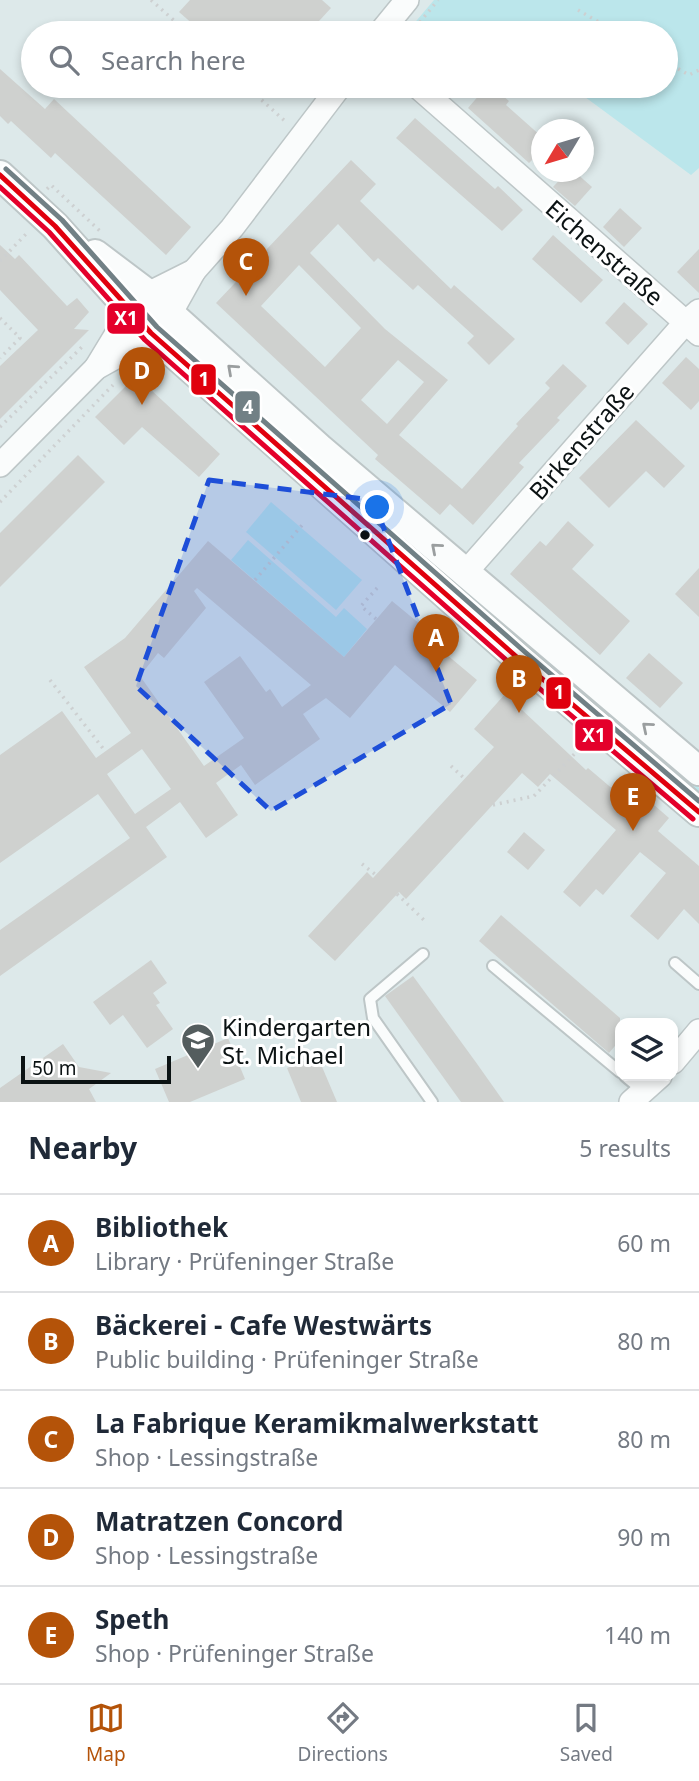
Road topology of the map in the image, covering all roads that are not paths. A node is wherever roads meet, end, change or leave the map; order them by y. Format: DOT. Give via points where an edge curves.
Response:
graph roads {
  1 [pos="407,0"];
  2 [pos="390,21"];
  3 [pos="331,98"];
  4 [pos="431,98"];
  5 [pos="0,175"];
  6 [pos="194,271"];
  7 [pos="139,303"];
  8 [pos="695,322"];
  9 [pos="160,324"];
  10 [pos="96,368"];
  11 [pos="0,465"];
  12 [pos="465,573"];
  13 [pos="699,771"];
  14 [pos="699,812"];
  15 [pos="424,954"];
  16 [pos="675,963"];
  17 [pos="493,966"];
  18 [pos="699,984"];
  19 [pos="699,1031"];
  20 [pos="678,1056"];
  21 [pos="615,1068"];
  22 [pos="432,1102"];
  1 -- 2 [label="street"];
  3 -- 6 [label="street"];
  4 -- 8 [label="street, Eichenstraße"];
  5 -- 7 [label="street"];
  6 -- 7 [label="street"];
  6 -- 9 [label="street"];
  7 -- 9 [label="street"];
  7 -- 10 [label="street"];
  8 -- 12 [label="street, Birkenstraße"];
  9 -- 10 [label="street" via="132,348"];
  12 -- 9 [label="street, one-way" via="319,448"];
  9 -- 14 [label="street" via="598,729"];
  10 -- 11 [label="street"];
  13 -- 12 [label="street, one-way"];
  15 -- 22 [label="lane" via="370,999 373,1018"];
  16 -- 18 [label="lane"];
  17 -- 21 [label="lane"];
  19 -- 20 [label="street"];
}
